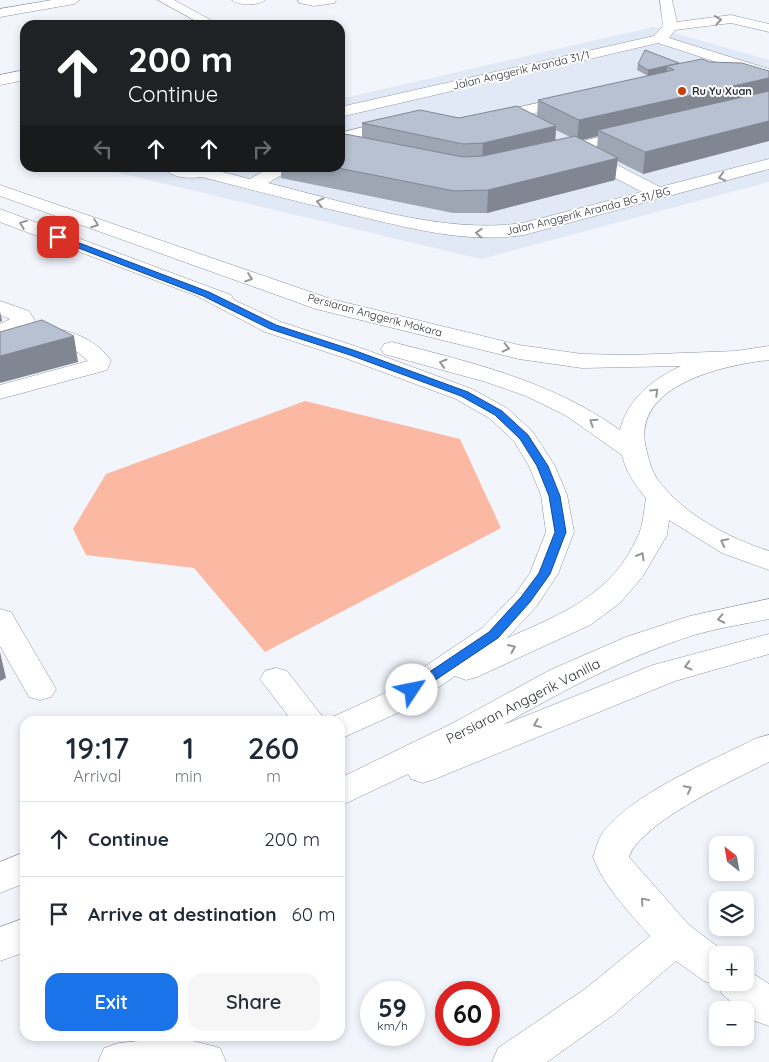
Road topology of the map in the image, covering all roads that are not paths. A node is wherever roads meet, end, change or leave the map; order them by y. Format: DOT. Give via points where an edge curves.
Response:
graph roads {
  1 [pos="74,0"];
  2 [pos="164,0"];
  3 [pos="238,0"];
  4 [pos="259,0"];
  5 [pos="304,0"];
  6 [pos="330,0"];
  7 [pos="30,3"];
  8 [pos="667,5"];
  9 [pos="719,8"];
  10 [pos="0,13"];
  11 [pos="203,20"];
  12 [pos="670,27"];
  13 [pos="769,28"];
  14 [pos="659,39"];
  15 [pos="734,63"];
  16 [pos="708,69"];
  17 [pos="769,74"];
  18 [pos="20,76"];
  19 [pos="0,80"];
  20 [pos="587,97"];
  21 [pos="390,101"];
  22 [pos="345,111"];
  23 [pos="510,114"];
  24 [pos="475,121"];
  25 [pos="534,127"];
  26 [pos="647,131"];
  27 [pos="549,135"];
  28 [pos="345,136"];
  29 [pos="345,148"];
  30 [pos="572,148"];
  31 [pos="359,151"];
  32 [pos="534,158"];
  33 [pos="769,164"];
  34 [pos="214,172"];
  35 [pos="274,172"];
  36 [pos="253,185"];
  37 [pos="0,190"];
  38 [pos="659,194"];
  39 [pos="0,215"];
  40 [pos="206,294"];
  41 [pos="0,307"];
  42 [pos="0,333"];
  43 [pos="0,351"];
  44 [pos="769,353"];
  45 [pos="735,357"];
  46 [pos="0,392"];
  47 [pos="633,450"];
  48 [pos="660,498"];
  49 [pos="769,561"];
  50 [pos="769,609"];
  51 [pos="0,619"];
  52 [pos="769,644"];
  53 [pos="276,679"];
  54 [pos="40,689"];
  55 [pos="396,701"];
  56 [pos="306,716"];
  57 [pos="345,725"];
  58 [pos="769,747"];
  59 [pos="345,791"];
  60 [pos="345,802"];
  61 [pos="20,862"];
  62 [pos="0,868"];
  63 [pos="20,869"];
  64 [pos="0,878"];
  65 [pos="20,936"];
  66 [pos="0,945"];
  67 [pos="668,945"];
  68 [pos="709,965"];
  69 [pos="747,991"];
  70 [pos="769,1008"];
  71 [pos="119,1062"];
  72 [pos="205,1062"];
  73 [pos="513,1062"];
  1 -- 7 [label="main road"];
  2 -- 11 [label="main road"];
  3 -- 4 [label="main road"];
  5 -- 6 [label="main road"];
  7 -- 10 [label="main road"];
  8 -- 9 [label="main road" via="685,11"];
  8 -- 12 [label="main road"];
  12 -- 13 [label="main road, one-way" via="731,19"];
  12 -- 14 [label="main road" via="667,34"];
  14 -- 15 [label="main road"];
  14 -- 21 [label="main road, Jalan Anggerik Aranda 31/1"];
  15 -- 16 [label="main road"];
  15 -- 17 [label="main road"];
  18 -- 19 [label="main road"];
  20 -- 23 [label="main road"];
  21 -- 22 [label="main road, Jalan Anggerik Aranda 31/1"];
  21 -- 28 [label="main road" via="413,116"];
  23 -- 24 [label="main road"];
  23 -- 25 [label="main road"];
  26 -- 30 [label="main road"];
  27 -- 30 [label="main road"];
  29 -- 31 [label="main road"];
  30 -- 32 [label="main road"];
  30 -- 38 [label="main road"];
  33 -- 38 [label="main road, Jalan Anggerik Aranda BG 31/BG, one-way"];
  34 -- 36 [label="main road, Jalan Anggerik Aranda BG 31/BG"];
  35 -- 36 [label="main road"];
  38 -- 36 [label="main road, Jalan Anggerik Aranda BG 31/BG, one-way" via="507,233 482,233 432,227"];
  37 -- 45 [label="main road, Persiaran Anggerik Mokara, one-way" via="324,304 519,352 582,361"];
  40 -- 39 [label="main road, Persiaran Anggerik Mokara, one-way"];
  47 -- 40 [label="main road, Persiaran Anggerik Mokara, one-way" via="569,408 523,387"];
  40 -- 55 [label="main road" via="273,327 464,394 498,413 524,437 542,466 554,496 560,532 544,574 526,600 493,635"];
  41 -- 42 [label="main road" via="21,316 24,321"];
  43 -- 46 [label="main road" via="45,334 58,334 72,338 100,361 99,365"];
  44 -- 45 [label="main road"];
  47 -- 45 [label="main road, one-way" via="632,427 641,406 658,388 682,373"];
  47 -- 48 [label="main road" via="646,482"];
  49 -- 48 [label="main road, one-way" via="698,529"];
  55 -- 48 [label="main road, one-way" via="579,618 610,596 629,576 653,535"];
  50 -- 59 [label="main road, Persiaran Anggerik Vanilla, one-way" via="690,626 637,644 561,678 465,731"];
  51 -- 54 [label="main road"];
  52 -- 60 [label="main road, one-way" via="664,673"];
  53 -- 56 [label="main road"];
  55 -- 57 [label="main road"];
  67 -- 58 [label="main road, one-way" via="611,860 611,850 621,834 656,808"];
  61 -- 62 [label="main road"];
  63 -- 64 [label="main road"];
  65 -- 66 [label="main road"];
  67 -- 68 [label="main road"];
  67 -- 73 [label="main road" via="599,1002"];
  69 -- 70 [label="main road"];
  71 -- 72 [label="main road" via="178,1056"];
}
